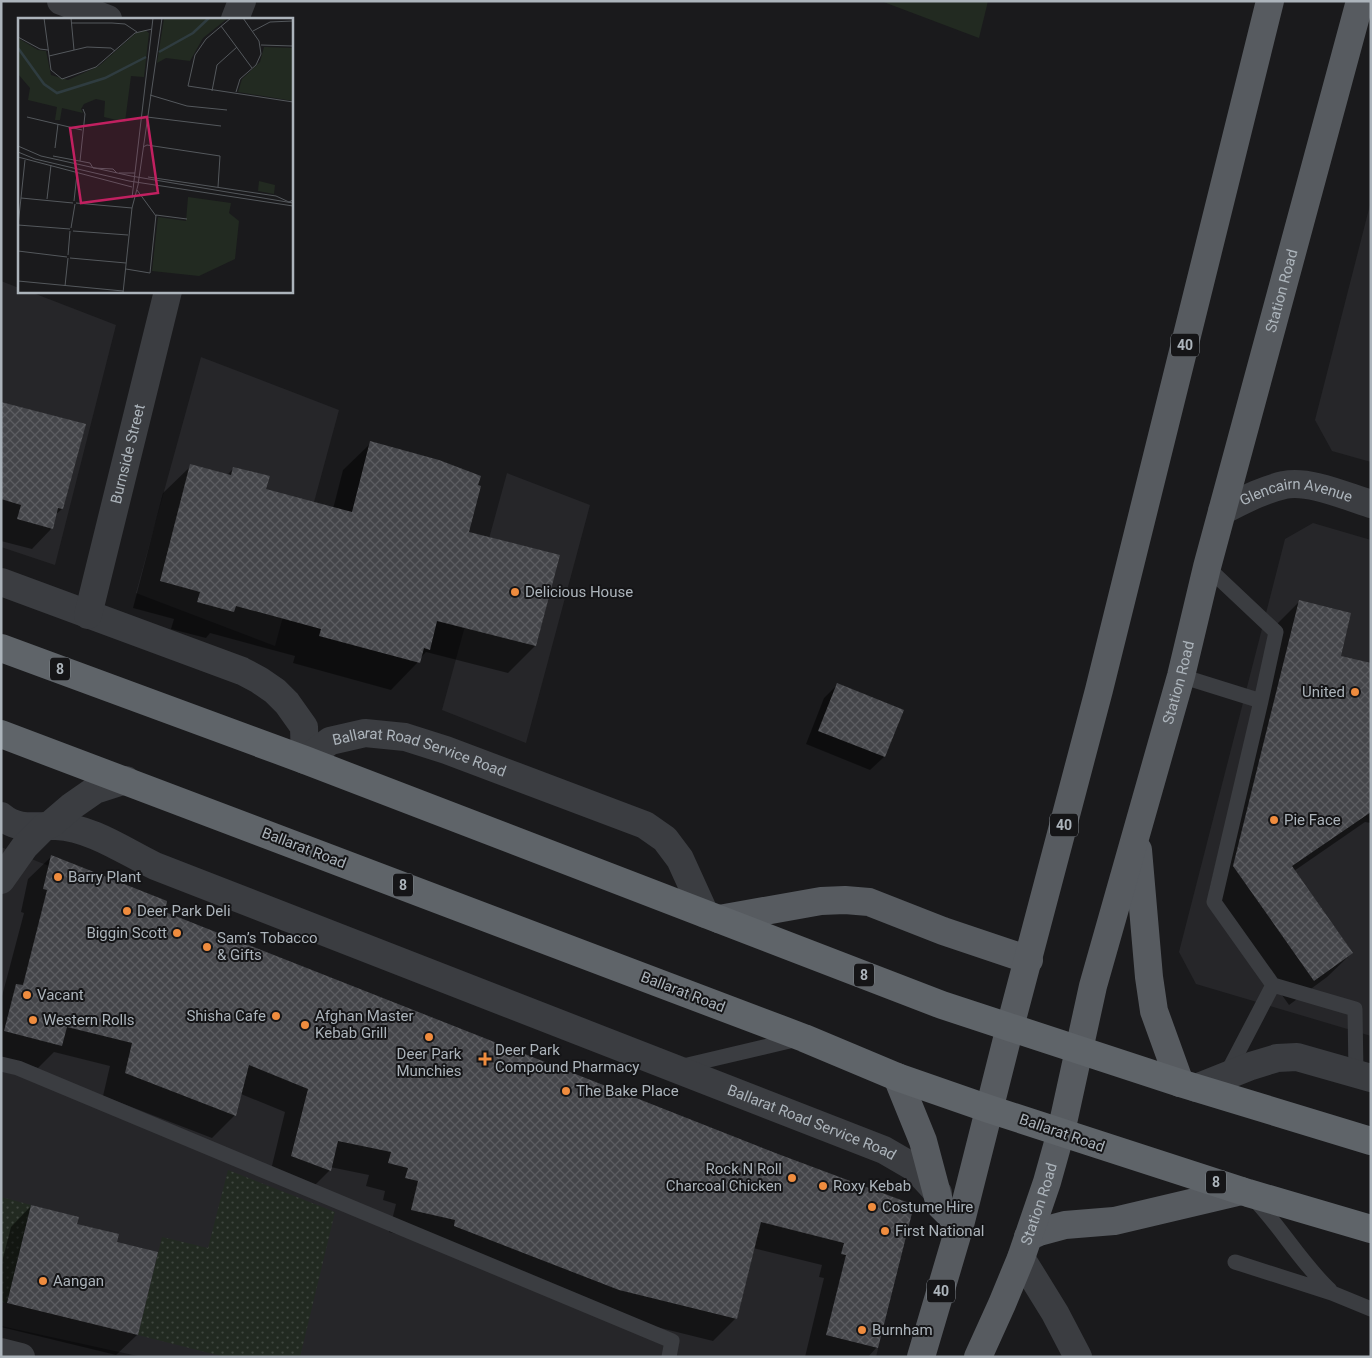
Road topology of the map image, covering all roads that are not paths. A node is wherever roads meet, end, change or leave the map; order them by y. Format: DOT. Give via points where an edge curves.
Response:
graph roads {
  1 [pos="61,1"];
  2 [pos="242,1"];
  3 [pos="1270,1"];
  4 [pos="1362,8"];
  5 [pos="105,18"];
  6 [pos="235,18"];
  7 [pos="168,292"];
  8 [pos="1371,504"];
  9 [pos="1222,511"];
  10 [pos="1207,567"];
  11 [pos="1,582"];
  12 [pos="88,615"];
  13 [pos="1,648"];
  14 [pos="1181,676"];
  15 [pos="1261,701"];
  16 [pos="1,734"];
  17 [pos="305,760"];
  18 [pos="126,780"];
  19 [pos="1,816"];
  20 [pos="44,827"];
  21 [pos="1136,833"];
  22 [pos="1,880"];
  23 [pos="712,916"];
  24 [pos="1029,960"];
  25 [pos="1273,985"];
  26 [pos="1010,1027"];
  27 [pos="804,1038"];
  28 [pos="1078,1050"];
  29 [pos="1,1064"];
  30 [pos="674,1068"];
  31 [pos="1226,1076"];
  32 [pos="1363,1076"];
  33 [pos="897,1077"];
  34 [pos="1188,1086"];
  35 [pos="990,1109"];
  36 [pos="1061,1132"];
  37 [pos="1371,1141"];
  38 [pos="1244,1192"];
  39 [pos="938,1193"];
  40 [pos="960,1226"];
  41 [pos="1371,1229"];
  42 [pos="1024,1247"];
  43 [pos="1235,1262"];
  44 [pos="1332,1293"];
  45 [pos="1371,1309"];
  46 [pos="1,1352"];
  47 [pos="21,1357"];
  48 [pos="669,1357"];
  49 [pos="921,1357"];
  50 [pos="978,1357"];
  51 [pos="1078,1357"];
  1 -- 5 [label="street"];
  2 -- 6 [label="street"];
  3 -- 24 [label="main road, 40"];
  4 -- 9 [label="main road, Station Road"];
  7 -- 12 [label="street, Burnside Street"];
  8 -- 9 [label="street, Glencairn Avenue" via="1296,484 1262,492"];
  9 -- 10 [label="main road, Station Road"];
  10 -- 14 [label="main road, Station Road"];
  10 -- 15 [label="lane" via="1276,632"];
  11 -- 12 [label="street"];
  12 -- 17 [label="street" via="259,680 275,691 304,727"];
  13 -- 17 [label="highway, 8"];
  14 -- 15 [label="lane"];
  14 -- 21 [label="main road, Station Road"];
  15 -- 25 [label="lane" via="1214,902"];
  16 -- 18 [label="highway, Ballarat Road / 8"];
  17 -- 23 [label="highway, 8"];
  17 -- 23 [label="street, Ballarat Road Service Road" via="330,741 365,733 405,738 446,750 645,825 665,839 680,859"];
  18 -- 20 [label="street" via="95,790"];
  18 -- 27 [label="highway, Ballarat Road / 8"];
  19 -- 20 [label="street, Ballarat Road Service Road" via="18,826"];
  20 -- 22 [label="street" via="24,846"];
  20 -- 30 [label="street, Ballarat Road Service Road" via="62,827 91,834 156,866"];
  21 -- 28 [label="main road, Station Road"];
  21 -- 34 [label="main road" via="1154,1011"];
  23 -- 24 [label="main road" via="822,901 869,902"];
  23 -- 26 [label="highway, 8" via="942,1005"];
  24 -- 26 [label="main road, 40"];
  25 -- 31 [label="lane"];
  25 -- 32 [label="lane" via="1355,1009"];
  26 -- 28 [label="highway, 8"];
  26 -- 35 [label="main road, 40"];
  27 -- 30 [label="lane"];
  27 -- 33 [label="highway, Ballarat Road / 8"];
  28 -- 34 [label="highway, 8"];
  28 -- 36 [label="main road, Station Road"];
  29 -- 48 [label="lane" via="18,1068 672,1341"];
  30 -- 39 [label="street, Ballarat Road Service Road" via="893,1154 915,1168"];
  31 -- 32 [label="street" via="1277,1058 1296,1057"];
  31 -- 34 [label="street"];
  33 -- 35 [label="highway, Ballarat Road / 8"];
  33 -- 39 [label="main road" via="923,1141"];
  34 -- 37 [label="highway, 8"];
  35 -- 36 [label="highway, Ballarat Road / 8"];
  35 -- 40 [label="main road, 40"];
  36 -- 38 [label="highway, Ballarat Road / 8"];
  36 -- 42 [label="main road, Station Road"];
  38 -- 41 [label="highway, Ballarat Road / 8"];
  38 -- 42 [label="main road" via="1114,1221 1065,1225 1039,1232"];
  38 -- 44 [label="lane" via="1278,1226"];
  39 -- 40 [label="main road" via="940,1205"];
  40 -- 49 [label="main road, 40"];
  42 -- 50 [label="main road, Station Road"];
  42 -- 51 [label="street"];
  43 -- 44 [label="lane"];
  44 -- 45 [label="lane"];
  46 -- 47 [label="street"];
}
